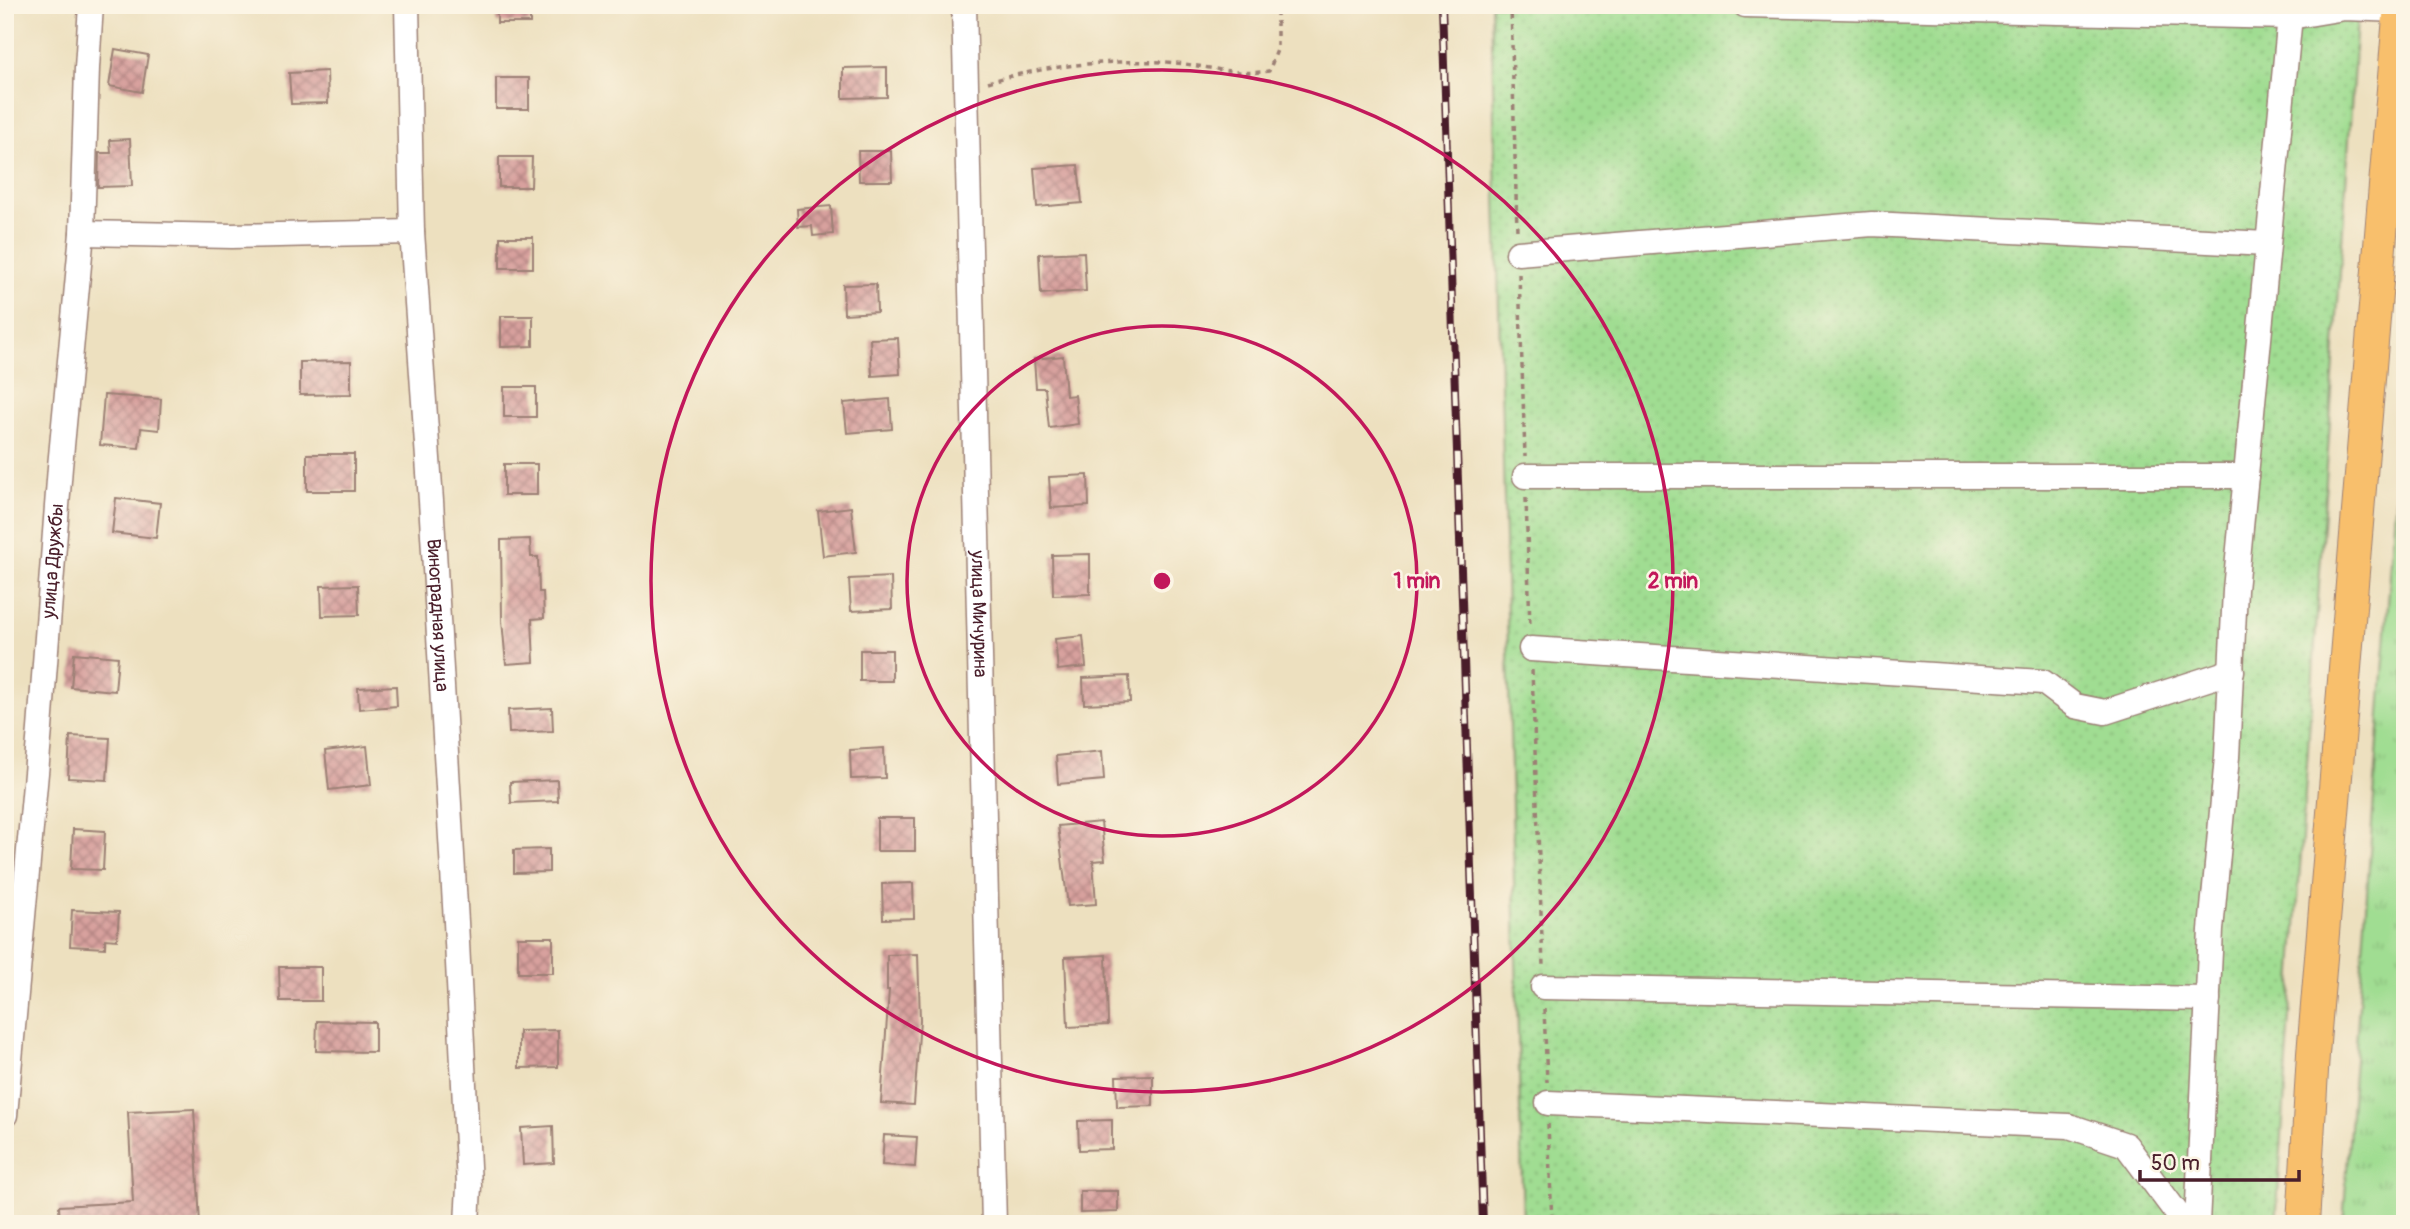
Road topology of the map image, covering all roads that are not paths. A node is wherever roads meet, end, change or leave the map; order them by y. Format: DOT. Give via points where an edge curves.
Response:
graph roads {
  1 [pos="91,5"];
  2 [pos="407,5"];
  3 [pos="964,5"];
  4 [pos="1745,5"];
  5 [pos="2400,8"];
  6 [pos="2291,11"];
  7 [pos="412,232"];
  8 [pos="82,233"];
  9 [pos="2267,244"];
  10 [pos="1518,253"];
  11 [pos="1525,476"];
  12 [pos="2246,476"];
  13 [pos="1531,649"];
  14 [pos="2232,671"];
  15 [pos="1543,987"];
  16 [pos="2208,999"];
  17 [pos="1548,1103"];
  18 [pos="5,1115"];
  19 [pos="467,1224"];
  20 [pos="994,1224"];
  21 [pos="2185,1224"];
  22 [pos="2197,1224"];
  23 [pos="2304,1224"];
  1 -- 8 [label="street, улица Дружбы"];
  2 -- 7 [label="street, Виноградная улица"];
  3 -- 20 [label="street, улица Мичурина"];
  4 -- 6 [label="street"];
  5 -- 6 [label="street"];
  5 -- 23 [label="main road" via="2314,1040"];
  6 -- 9 [label="street"];
  7 -- 8 [label="street"];
  7 -- 19 [label="street, Виноградная улица" via="456,922"];
  8 -- 18 [label="street, улица Дружбы"];
  9 -- 10 [label="street" via="1871,224"];
  9 -- 12 [label="street"];
  11 -- 12 [label="street"];
  12 -- 14 [label="street"];
  13 -- 14 [label="street" via="2043,682 2075,706 2105,712"];
  14 -- 16 [label="street"];
  15 -- 16 [label="street"];
  16 -- 22 [label="street"];
  17 -- 21 [label="street" via="2069,1126 2126,1145"];
}
